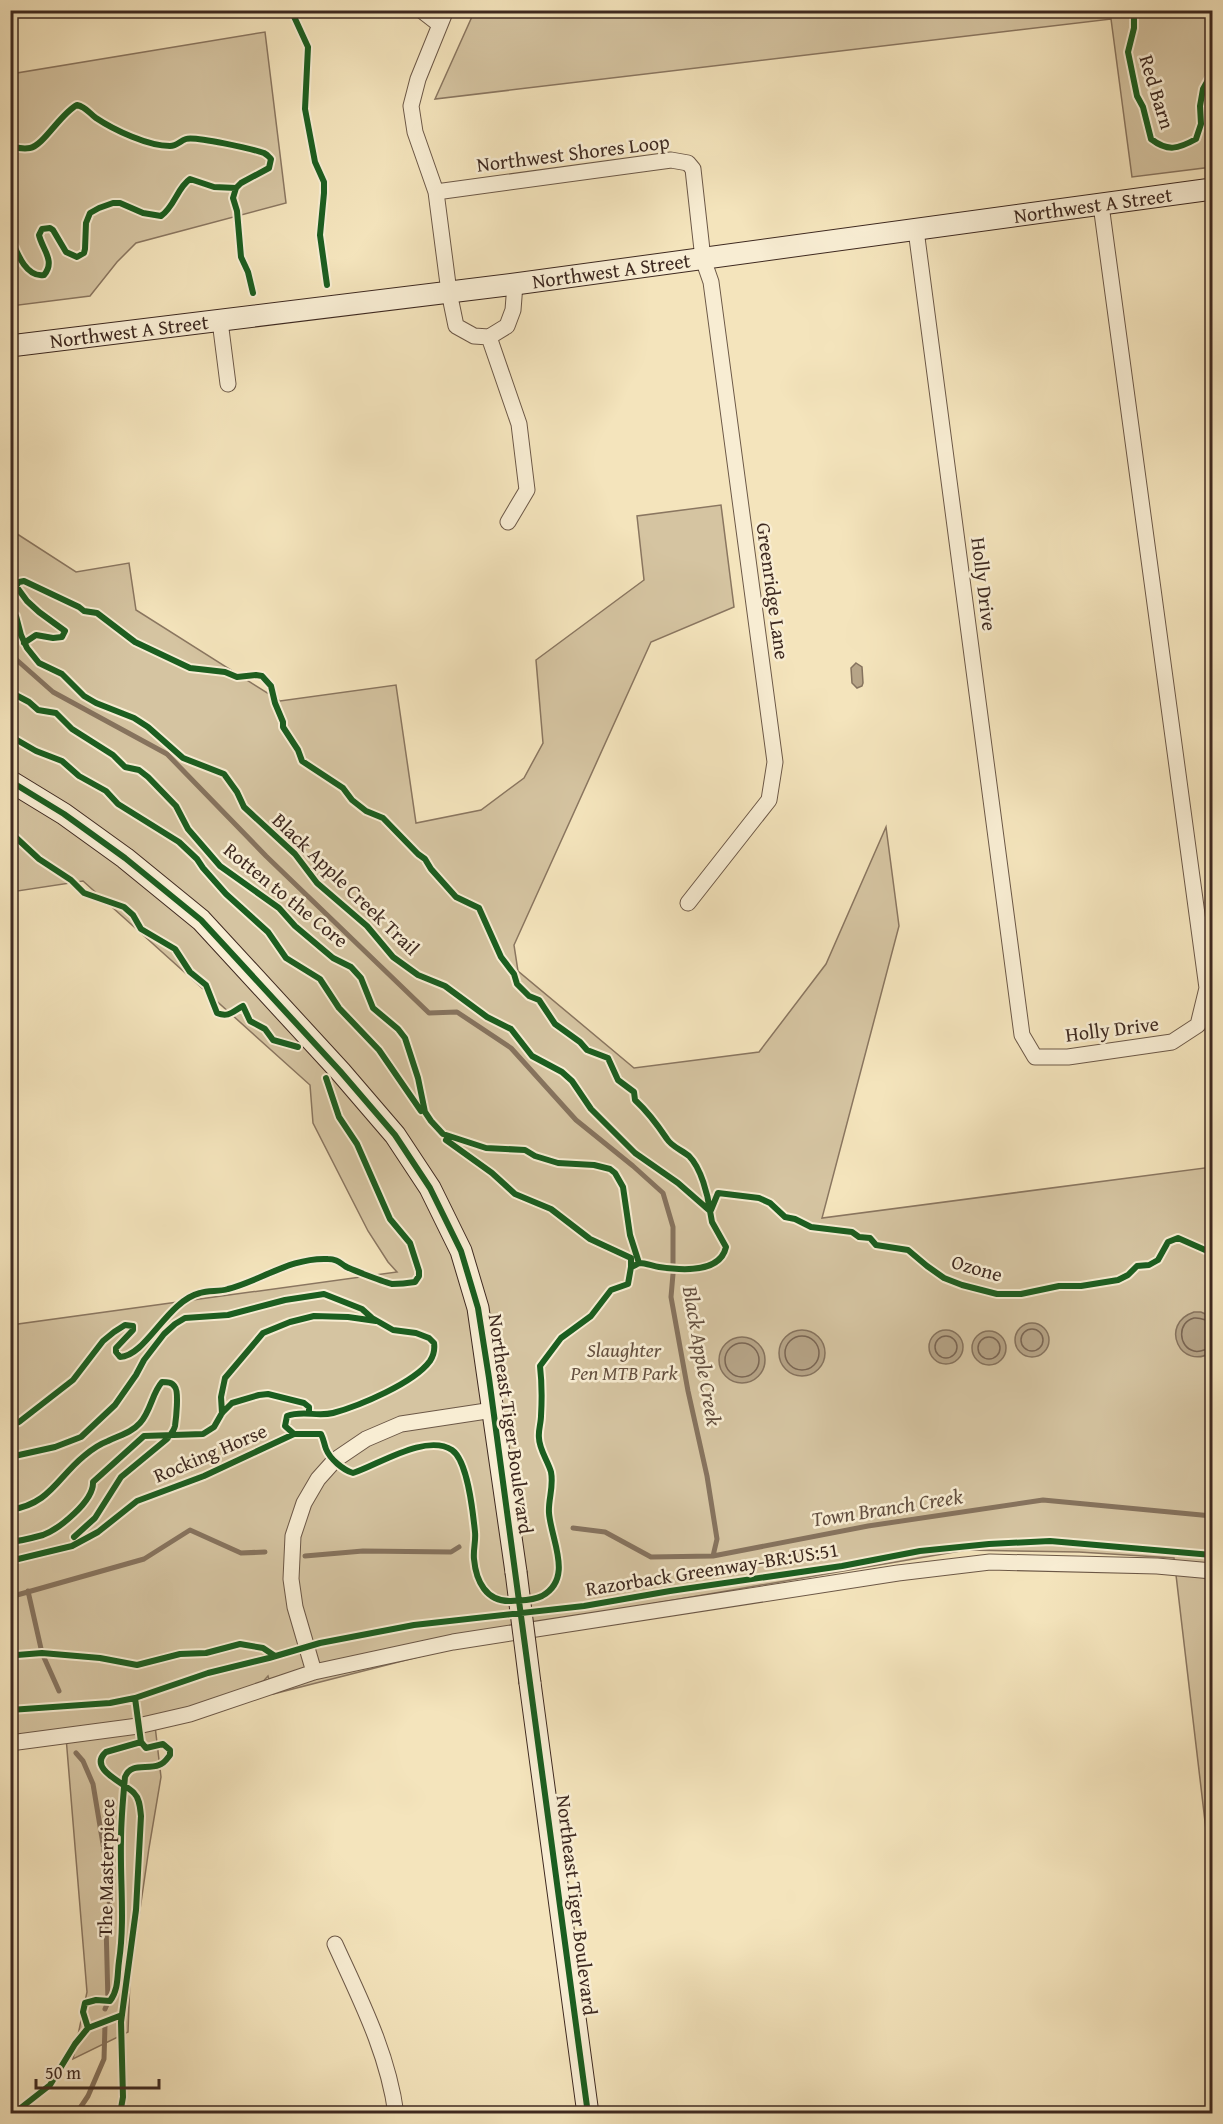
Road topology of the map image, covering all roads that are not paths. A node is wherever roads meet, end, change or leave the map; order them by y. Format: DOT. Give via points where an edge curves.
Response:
graph roads {
  1 [pos="421,10"];
  2 [pos="442,17"];
  3 [pos="1212,189"];
  4 [pos="436,192"];
  5 [pos="1101,205"];
  6 [pos="916,230"];
  7 [pos="703,259"];
  8 [pos="515,284"];
  9 [pos="449,292"];
  10 [pos="220,321"];
  11 [pos="489,337"];
  12 [pos="10,346"];
  13 [pos="228,384"];
  14 [pos="508,522"];
  15 [pos="10,781"];
  16 [pos="688,903"];
  17 [pos="493,1410"];
  18 [pos="1212,1571"];
  19 [pos="314,1672"];
  20 [pos="10,1743"];
  21 [pos="335,1944"];
  22 [pos="396,2114"];
  23 [pos="588,2114"];
  1 -- 2 [label="street"];
  2 -- 4 [label="street" via="411,106 415,132"];
  3 -- 5 [label="street, Northwest A Street"];
  4 -- 7 [label="street, Northwest Shores Loop" via="680,160 693,169"];
  4 -- 9 [label="street"];
  5 -- 6 [label="street, Northwest A Street"];
  5 -- 6 [label="street, Holly Drive" via="1207,988 1198,1025 1172,1042 1068,1057 1035,1057 1022,1035"];
  6 -- 7 [label="street, Northwest A Street"];
  7 -- 8 [label="street, Northwest A Street"];
  7 -- 16 [label="street, Greenridge Lane" via="711,282 775,762 769,800"];
  8 -- 9 [label="street, Northwest A Street"];
  8 -- 11 [label="street" via="507,326"];
  9 -- 10 [label="street, Northwest A Street"];
  9 -- 11 [label="street" via="456,326 474,336"];
  10 -- 12 [label="street, Northwest A Street"];
  10 -- 13 [label="street"];
  11 -- 14 [label="street" via="519,424 526,490"];
  15 -- 17 [label="street, Northeast Tiger Boulevard" via="125,858 201,920 394,1135 430,1188 461,1251 477,1308"];
  17 -- 19 [label="street" via="401,1424 366,1439 335,1460 318,1479 304,1503 293,1536 291,1579"];
  17 -- 23 [label="street, Northeast Tiger Boulevard, bridge"];
  18 -- 19 [label="street" via="1146,1565 990,1562 453,1642"];
  19 -- 20 [label="street" via="190,1714 138,1726"];
  21 -- 22 [label="street" via="374,2028"];
}
